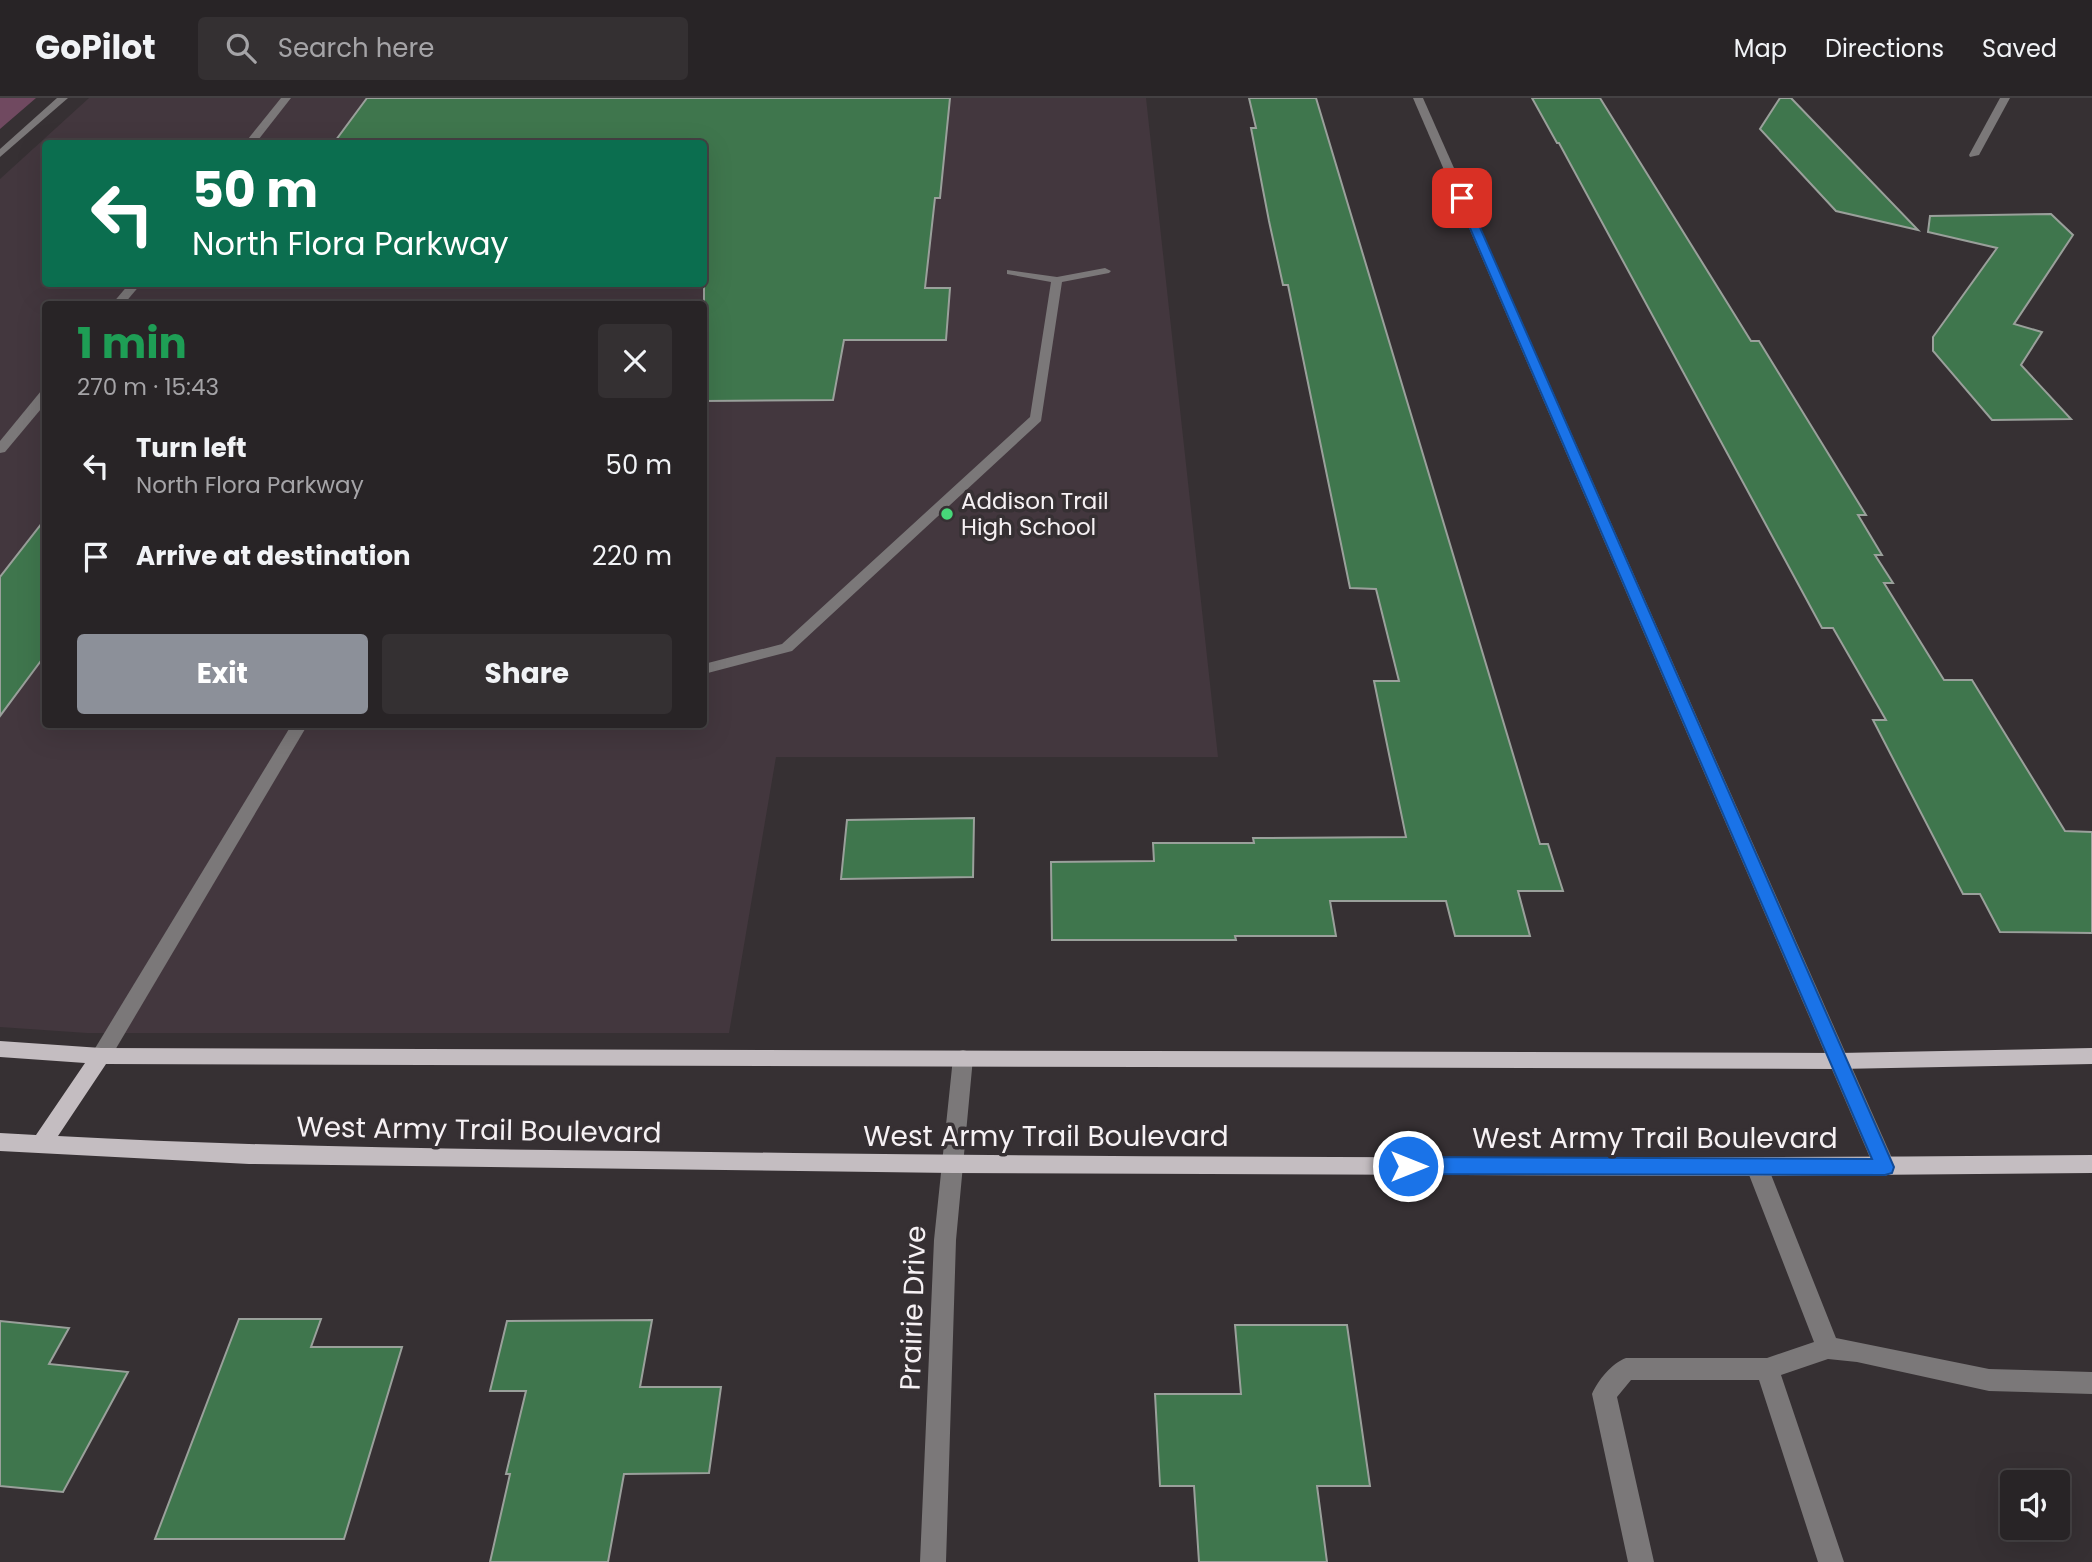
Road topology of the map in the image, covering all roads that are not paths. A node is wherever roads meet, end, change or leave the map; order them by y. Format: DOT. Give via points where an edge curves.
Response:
graph roads {
  1 [pos="63,98"];
  2 [pos="286,98"];
  3 [pos="1418,98"];
  4 [pos="2005,98"];
  5 [pos="252,140"];
  6 [pos="0,155"];
  7 [pos="1974,156"];
  8 [pos="1105,271"];
  9 [pos="1011,272"];
  10 [pos="1057,280"];
  11 [pos="132,287"];
  12 [pos="121,301"];
  13 [pos="42,399"];
  14 [pos="0,449"];
  15 [pos="707,668"];
  16 [pos="298,728"];
  17 [pos="0,1049"];
  18 [pos="101,1056"];
  19 [pos="2092,1056"];
  20 [pos="962,1058"];
  21 [pos="1839,1061"];
  22 [pos="0,1142"];
  23 [pos="42,1143"];
  24 [pos="952,1164"];
  25 [pos="2092,1164"];
  26 [pos="1758,1167"];
  27 [pos="1885,1167"];
  28 [pos="1828,1348"];
  29 [pos="1768,1369"];
  30 [pos="2092,1382"];
  31 [pos="933,1562"];
  32 [pos="1641,1562"];
  33 [pos="1830,1562"];
  1 -- 6 [label="street"];
  2 -- 5 [label="street"];
  3 -- 21 [label="street"];
  4 -- 7 [label="street"];
  8 -- 10 [label="street"];
  9 -- 10 [label="street"];
  10 -- 15 [label="street" via="1036,418 787,648"];
  11 -- 12 [label="street"];
  13 -- 14 [label="street"];
  16 -- 18 [label="street"];
  17 -- 18 [label="main road"];
  18 -- 20 [label="main road"];
  18 -- 23 [label="main road"];
  19 -- 21 [label="main road"];
  20 -- 21 [label="main road"];
  20 -- 24 [label="street, Prairie Drive"];
  21 -- 27 [label="street"];
  22 -- 23 [label="main road, West Army Trail Boulevard"];
  23 -- 24 [label="main road, West Army Trail Boulevard" via="248,1155"];
  24 -- 26 [label="main road, West Army Trail Boulevard"];
  24 -- 31 [label="street, Prairie Drive"];
  25 -- 27 [label="main road, West Army Trail Boulevard"];
  26 -- 27 [label="main road, West Army Trail Boulevard"];
  26 -- 28 [label="street"];
  28 -- 29 [label="street"];
  28 -- 30 [label="street" via="1989,1380"];
  29 -- 32 [label="street" via="1626,1369 1604,1394"];
  29 -- 33 [label="street"];
}
